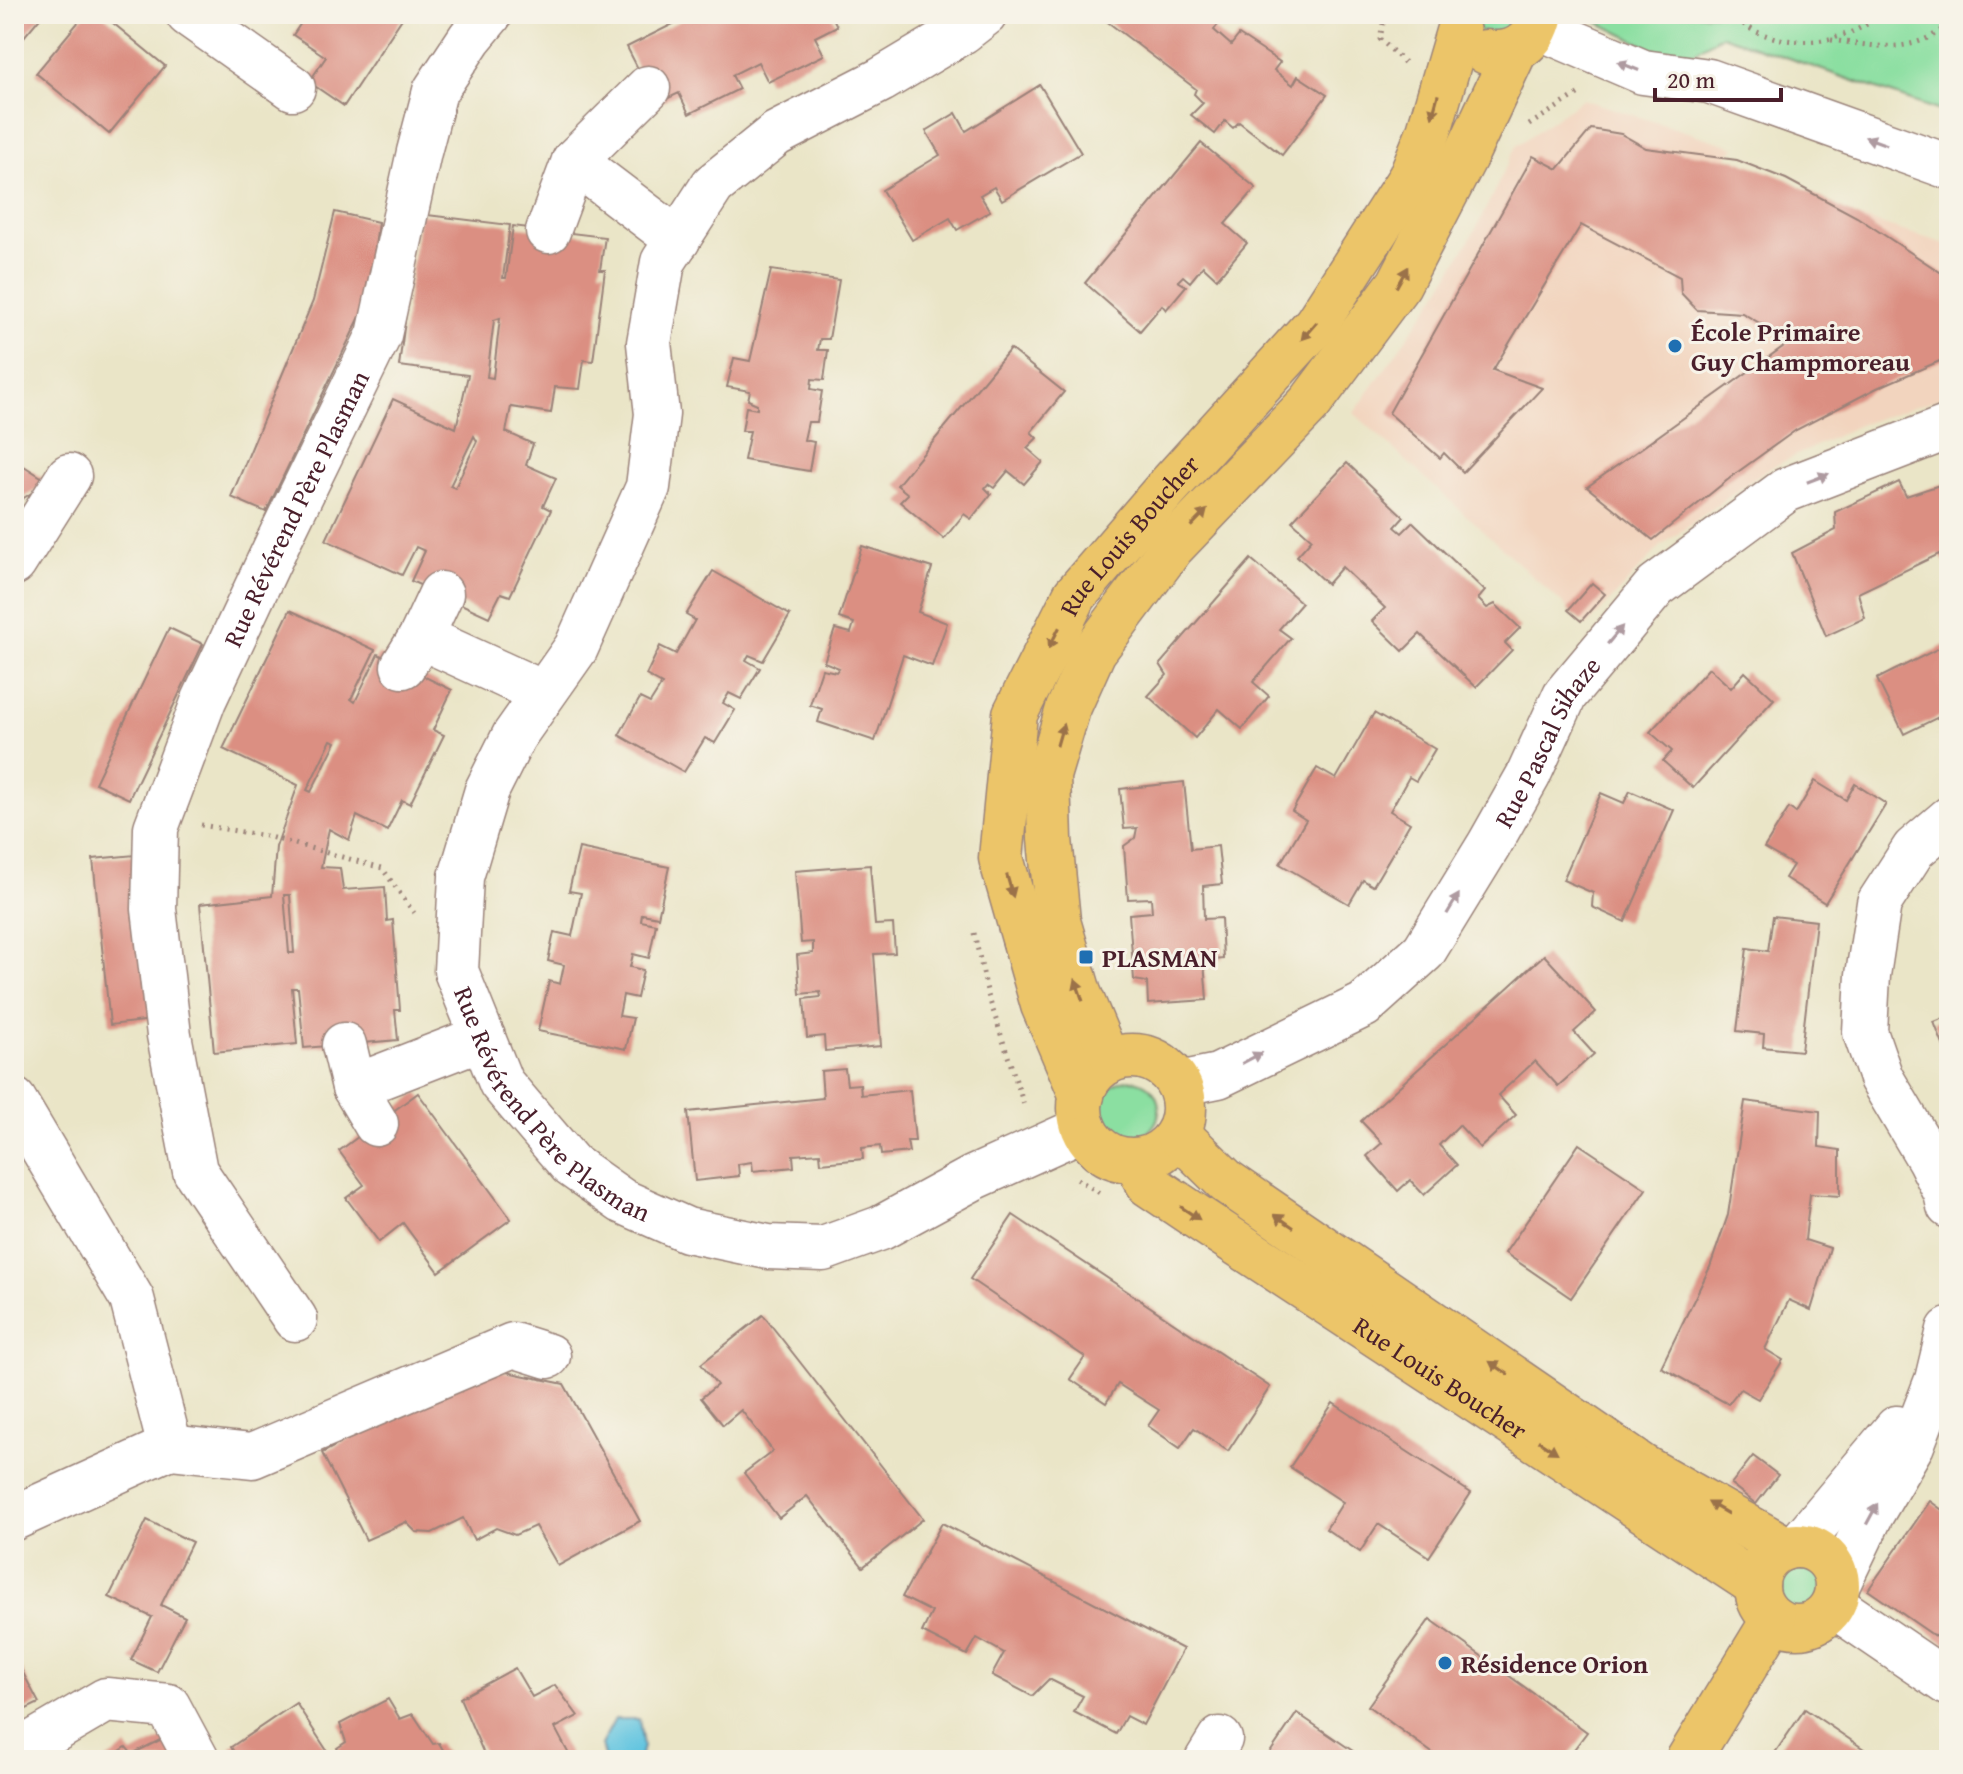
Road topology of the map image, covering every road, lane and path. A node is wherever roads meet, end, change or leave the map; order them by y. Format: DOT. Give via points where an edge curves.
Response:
graph roads {
  1 [pos="188,14"];
  2 [pos="490,14"];
  3 [pos="985,14"];
  4 [pos="1731,14"];
  5 [pos="1881,14"];
  6 [pos="1456,23"];
  7 [pos="1949,24"];
  8 [pos="1532,31"];
  9 [pos="1830,40"];
  10 [pos="293,88"];
  11 [pos="648,88"];
  12 [pos="1587,88"];
  13 [pos="1525,128"];
  14 [pos="574,161"];
  15 [pos="1949,167"];
  16 [pos="548,231"];
  17 [pos="678,240"];
  18 [pos="1949,427"];
  19 [pos="69,476"];
  20 [pos="14,563"];
  21 [pos="441,594"];
  22 [pos="543,693"];
  23 [pos="160,818"];
  24 [pos="1949,819"];
  25 [pos="458,931"];
  26 [pos="483,1037"];
  27 [pos="344,1045"];
  28 [pos="1108,1062"];
  29 [pos="1179,1084"];
  30 [pos="354,1087"];
  31 [pos="14,1100"];
  32 [pos="1083,1112"];
  33 [pos="376,1124"];
  34 [pos="1178,1134"];
  35 [pos="1135,1160"];
  36 [pos="1068,1174"];
  37 [pos="1104,1196"];
  38 [pos="1949,1206"];
  39 [pos="295,1319"];
  40 [pos="1949,1330"];
  41 [pos="548,1356"];
  42 [pos="1937,1380"];
  43 [pos="170,1447"];
  44 [pos="14,1518"];
  45 [pos="1791,1547"];
  46 [pos="1836,1594"];
  47 [pos="1765,1602"];
  48 [pos="1949,1684"];
  49 [pos="14,1754"];
  50 [pos="197,1760"];
  51 [pos="1688,1760"];
  1 -- 10 [label="street"];
  2 -- 23 [label="street, Rue Révérend Père Plasman" via="435,91 379,335 204,700"];
  3 -- 17 [label="street, Rue Révérend Père Plasman" via="881,80 776,134 713,185"];
  4 -- 9 [label="path" via="1754,31 1792,42"];
  5 -- 9 [label="path" via="1867,26"];
  6 -- 8 [label="main road" via="1468,44 1498,54"];
  6 -- 32 [label="main road, Rue Louis Boucher, one-way" via="1429,131 1410,178 1316,324 1075,595 1015,714 1001,858 1043,1005"];
  7 -- 9 [label="path" via="1932,38 1890,48"];
  15 -- 8 [label="street, one-way" via="1709,81 1643,72"];
  28 -- 8 [label="main road, Rue Louis Boucher, one-way" via="1079,993 1058,921 1048,776 1068,709 1094,651 1172,547 1310,403 1399,284"];
  11 -- 14 [label="street"];
  12 -- 13 [label="path"];
  14 -- 16 [label="street"];
  14 -- 17 [label="street"];
  17 -- 22 [label="street, Rue Révérend Père Plasman" via="663,262 649,343 657,414 648,487 576,648"];
  29 -- 18 [label="street, Rue Pascal Sihaze, one-way" via="1218,1076 1364,1005 1424,951 1528,776 1565,695 1656,586 1786,490"];
  19 -- 20 [label="street"];
  21 -- 22 [label="street" via="412,651"];
  22 -- 25 [label="street, Rue Révérend Père Plasman" via="487,790 461,877"];
  23 -- 25 [label="path" via="266,836 382,868 427,930"];
  23 -- 39 [label="street, Rue Révérend Père Plasman" via="154,909 169,1035 195,1171"];
  24 -- 38 [label="street" via="1914,849 1879,903 1865,1032 1881,1078 1929,1159"];
  25 -- 26 [label="street, Rue Révérend Père Plasman" via="456,971"];
  26 -- 30 [label="street"];
  26 -- 32 [label="street, Rue Révérend Père Plasman" via="501,1083 571,1165 622,1201 687,1230 768,1247 823,1249 881,1228"];
  27 -- 30 [label="street"];
  28 -- 29 [label="main road" via="1141,1056 1169,1070"];
  28 -- 32 [label="main road" via="1096,1070"];
  29 -- 34 [label="main road" via="1185,1100"];
  30 -- 33 [label="street"];
  31 -- 43 [label="street" via="132,1299"];
  32 -- 35 [label="main road" via="1093,1142 1119,1159"];
  34 -- 35 [label="main road" via="1152,1156"];
  45 -- 34 [label="main road, Rue Louis Boucher, one-way" via="1641,1466 1227,1182"];
  35 -- 47 [label="main road, Rue Louis Boucher, one-way" via="1148,1184"];
  36 -- 37 [label="path"];
  40 -- 42 [label="street"];
  41 -- 43 [label="street" via="513,1345 252,1456"];
  42 -- 45 [label="street"];
  46 -- 42 [label="street, one-way" via="1871,1515 1912,1445"];
  43 -- 44 [label="street"];
  45 -- 46 [label="main road" via="1811,1548 1830,1562"];
  45 -- 47 [label="main road" via="1765,1562"];
  46 -- 47 [label="main road" via="1824,1617 1799,1627 1786,1625"];
  46 -- 48 [label="street"];
  47 -- 51 [label="main road"];
  49 -- 50 [label="street" via="106,1700 168,1706"];
}
